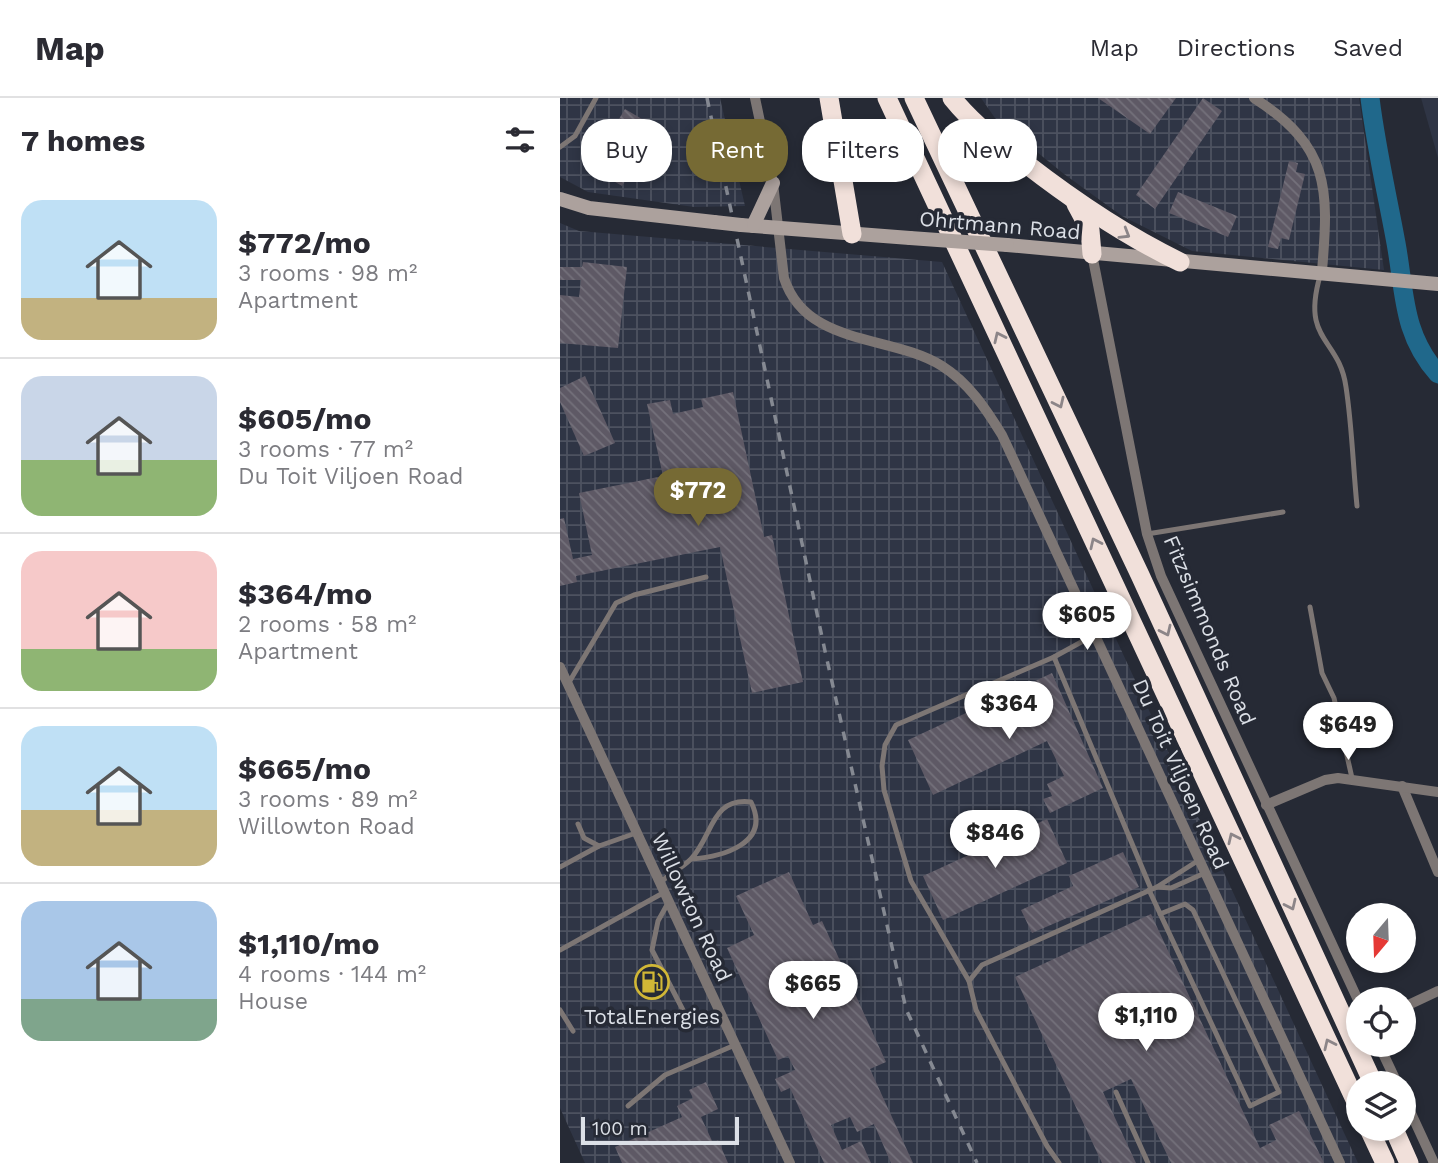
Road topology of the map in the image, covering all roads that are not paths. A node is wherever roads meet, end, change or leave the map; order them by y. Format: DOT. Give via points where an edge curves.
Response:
graph roads {
  1 [pos="596,98"];
  2 [pos="755,98"];
  3 [pos="829,98"];
  4 [pos="887,98"];
  5 [pos="914,98"];
  6 [pos="952,98"];
  7 [pos="1254,98"];
  8 [pos="560,147"];
  9 [pos="773,183"];
  10 [pos="560,199"];
  11 [pos="1073,201"];
  12 [pos="747,226"];
  13 [pos="778,229"];
  14 [pos="852,234"];
  15 [pos="1092,254"];
  16 [pos="1180,262"];
  17 [pos="1322,271"];
  18 [pos="1438,284"];
  19 [pos="1357,506"];
  20 [pos="1283,512"];
  21 [pos="1147,534"];
  22 [pos="706,577"];
  23 [pos="1310,607"];
  24 [pos="1096,633"];
  25 [pos="1054,657"];
  26 [pos="560,667"];
  27 [pos="568,684"];
  28 [pos="1352,778"];
  29 [pos="1402,786"];
  30 [pos="1438,792"];
  31 [pos="1266,805"];
  32 [pos="578,824"];
  33 [pos="636,833"];
  34 [pos="599,846"];
  35 [pos="691,859"];
  36 [pos="1199,860"];
  37 [pos="560,867"];
  38 [pos="1438,872"];
  39 [pos="1205,873"];
  40 [pos="1152,889"];
  41 [pos="663,893"];
  42 [pos="1160,914"];
  43 [pos="560,950"];
  44 [pos="969,981"];
  45 [pos="1352,987"];
  46 [pos="1438,991"];
  47 [pos="1416,1001"];
  48 [pos="560,1010"];
  49 [pos="722,1015"];
  50 [pos="573,1031"];
  51 [pos="735,1045"];
  52 [pos="1367,1071"];
  53 [pos="1346,1079"];
  54 [pos="1116,1092"];
  55 [pos="628,1105"];
  56 [pos="1416,1124"];
  57 [pos="1375,1141"];
  58 [pos="1399,1141"];
  59 [pos="790,1163"];
  60 [pos="1059,1163"];
  61 [pos="1148,1163"];
  62 [pos="1340,1163"];
  63 [pos="1385,1163"];
  64 [pos="1409,1163"];
  65 [pos="1434,1163"];
  1 -- 8 [label="lane" via="575,136"];
  2 -- 9 [label="street, Du Toit Viljoen Road"];
  3 -- 14 [label="highway"];
  53 -- 4 [label="highway, one-way"];
  5 -- 52 [label="highway, one-way"];
  6 -- 11 [label="highway" via="972,122"];
  7 -- 17 [label="street" via="1291,126 1318,164 1326,199"];
  9 -- 12 [label="main road"];
  9 -- 13 [label="street, Du Toit Viljoen Road"];
  10 -- 12 [label="main road, Ohrtmann Road, bridge" via="589,208"];
  11 -- 15 [label="highway" via="1090,230"];
  11 -- 16 [label="highway, one-way"];
  12 -- 13 [label="main road, Ohrtmann Road"];
  13 -- 14 [label="main road, Ohrtmann Road"];
  13 -- 24 [label="street, Du Toit Viljoen Road" via="784,278 800,308 841,333 915,352 941,365 983,404"];
  14 -- 15 [label="main road, Ohrtmann Road, bridge"];
  15 -- 16 [label="main road, Ohrtmann Road"];
  15 -- 21 [label="street, Fitzsimmonds Road"];
  16 -- 17 [label="main road, Ohrtmann Road"];
  17 -- 18 [label="main road, Ohrtmann Road"];
  17 -- 19 [label="lane" via="1314,319 1346,384"];
  20 -- 21 [label="lane"];
  21 -- 31 [label="street, Fitzsimmonds Road" via="1161,576"];
  22 -- 27 [label="lane" via="616,603"];
  23 -- 28 [label="lane" via="1322,673 1334,698"];
  24 -- 25 [label="lane"];
  24 -- 36 [label="street, Du Toit Viljoen Road"];
  25 -- 40 [label="lane"];
  25 -- 44 [label="lane" via="896,725 885,745 881,766 884,790 911,881"];
  26 -- 27 [label="street, Willowton Road"];
  27 -- 33 [label="street, Willowton Road"];
  28 -- 29 [label="street"];
  28 -- 31 [label="street" via="1325,780"];
  29 -- 30 [label="street"];
  29 -- 38 [label="street"];
  31 -- 45 [label="street, Fitzsimmonds Road"];
  32 -- 34 [label="lane" via="584,838"];
  33 -- 34 [label="lane"];
  33 -- 41 [label="street, Willowton Road"];
  34 -- 37 [label="lane"];
  35 -- 35 [label="lane" via="725,804 751,802 755,819 741,846 718,857"];
  35 -- 41 [label="lane"];
  36 -- 39 [label="street, Du Toit Viljoen Road"];
  36 -- 40 [label="lane"];
  39 -- 40 [label="lane" via="1171,888"];
  39 -- 62 [label="street, Du Toit Viljoen Road"];
  40 -- 42 [label="lane"];
  40 -- 44 [label="lane" via="982,965"];
  41 -- 43 [label="lane"];
  41 -- 49 [label="street, Willowton Road"];
  41 -- 49 [label="lane" via="652,950 685,1014 698,1020"];
  42 -- 42 [label="lane" via="1250,1106 1279,1092 1193,910 1185,904"];
  44 -- 60 [label="lane" via="976,1010"];
  46 -- 47 [label="street"];
  48 -- 50 [label="lane"];
  49 -- 51 [label="street, Willowton Road"];
  51 -- 55 [label="lane" via="665,1075"];
  51 -- 59 [label="street, Willowton Road"];
  54 -- 61 [label="lane"];
  56 -- 65 [label="street"];
  57 -- 63 [label="highway"];
  58 -- 64 [label="highway"];
}
